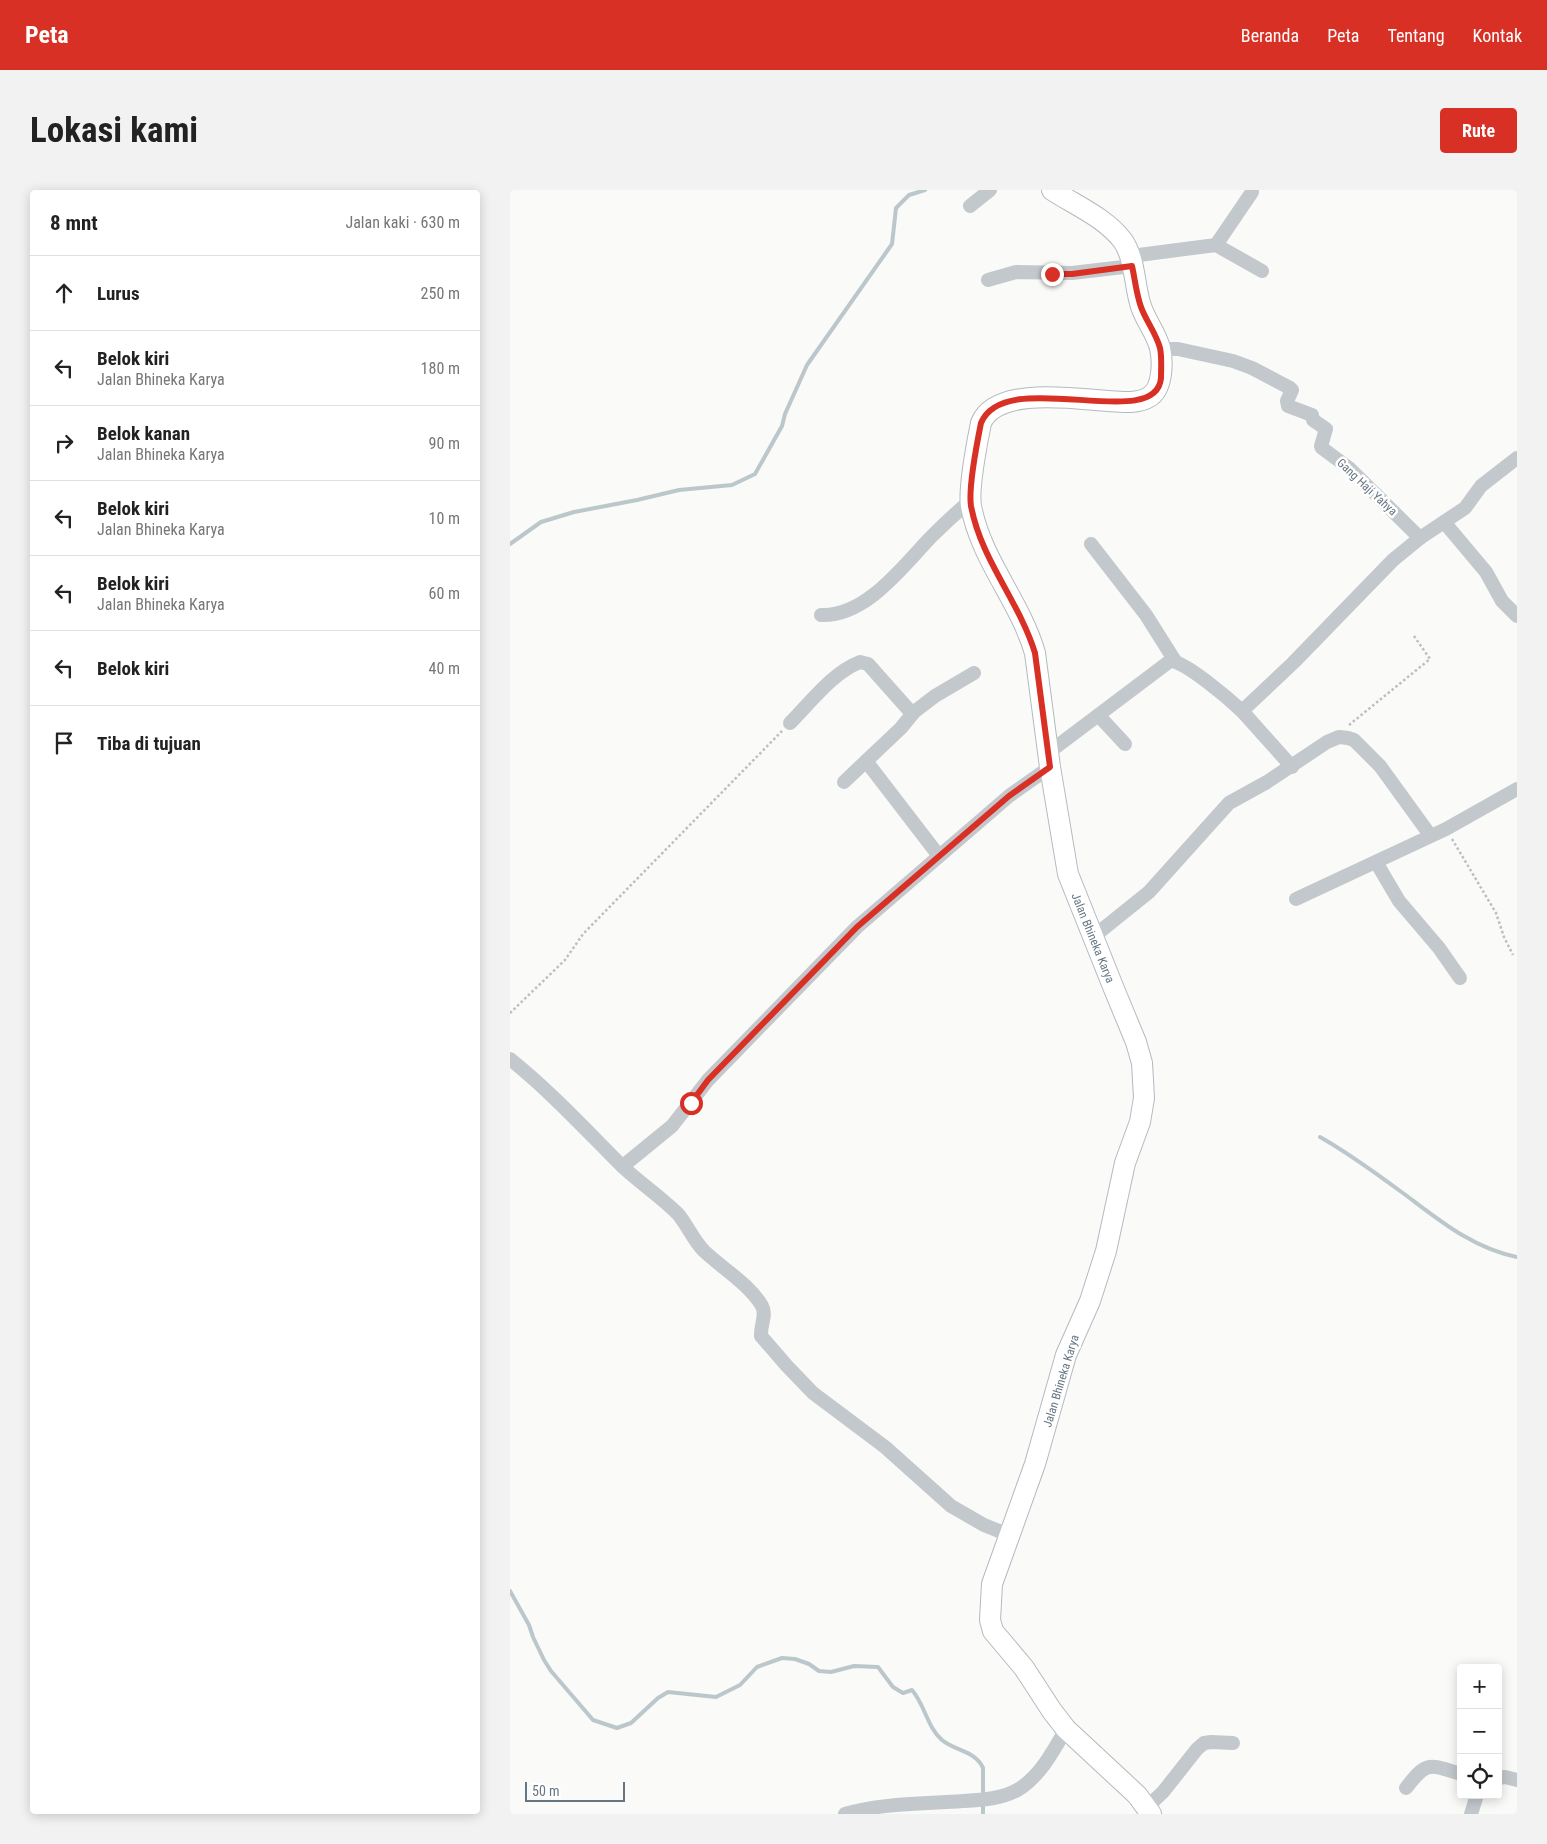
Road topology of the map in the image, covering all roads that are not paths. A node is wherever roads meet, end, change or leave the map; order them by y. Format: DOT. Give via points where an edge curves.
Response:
graph roads {
  1 [pos="990,190"];
  2 [pos="1052,190"];
  3 [pos="1252,192"];
  4 [pos="970,206"];
  5 [pos="1216,245"];
  6 [pos="1132,261"];
  7 [pos="1262,271"];
  8 [pos="988,280"];
  9 [pos="1160,349"];
  10 [pos="1517,458"];
  11 [pos="971,500"];
  12 [pos="1444,522"];
  13 [pos="1420,538"];
  14 [pos="1091,544"];
  15 [pos="821,615"];
  16 [pos="1517,616"];
  17 [pos="1175,661"];
  18 [pos="974,673"];
  19 [pos="1242,711"];
  20 [pos="914,712"];
  21 [pos="1099,716"];
  22 [pos="790,723"];
  23 [pos="1125,744"];
  24 [pos="1049,760"];
  25 [pos="866,761"];
  26 [pos="1292,767"];
  27 [pos="844,782"];
  28 [pos="1517,789"];
  29 [pos="1430,836"];
  30 [pos="940,856"];
  31 [pos="1376,862"];
  32 [pos="1296,899"];
  33 [pos="1093,937"];
  34 [pos="1460,978"];
  35 [pos="510,1059"];
  36 [pos="623,1166"];
  37 [pos="1009,1534"];
  38 [pos="1066,1729"];
  39 [pos="1233,1743"];
  40 [pos="1457,1773"];
  41 [pos="1502,1778"];
  42 [pos="1517,1780"];
  43 [pos="1406,1788"];
  44 [pos="1476,1799"];
  45 [pos="1149,1811"];
  46 [pos="845,1814"];
  47 [pos="1471,1814"];
  1 -- 4 [label="street"];
  2 -- 6 [label="street, Jalan Bhineka Karya" via="1110,228 1123,241"];
  3 -- 5 [label="street"];
  5 -- 6 [label="street"];
  5 -- 7 [label="street"];
  6 -- 8 [label="street" via="1072,274 1016,272"];
  6 -- 9 [label="street, Jalan Bhineka Karya" via="1140,303"];
  9 -- 11 [label="street, Jalan Bhineka Karya" via="1159,387 1144,400 1021,400 1002,403 989,410 981,423"];
  9 -- 13 [label="street, Gang Haji Yahya" via="1178,349 1233,361 1290,388 1288,406 1312,415 1313,420 1326,429 1322,448 1349,468"];
  10 -- 12 [label="street" via="1481,486 1465,508"];
  11 -- 15 [label="street" via="903,568 863,602 839,614"];
  11 -- 24 [label="street, Jalan Bhineka Karya" via="988,556 1032,642"];
  12 -- 13 [label="street"];
  12 -- 16 [label="street" via="1486,572 1502,601"];
  13 -- 19 [label="street" via="1392,560"];
  14 -- 17 [label="street" via="1146,615"];
  17 -- 19 [label="street"];
  17 -- 21 [label="street" via="1170,661 1133,687"];
  18 -- 20 [label="street"];
  19 -- 26 [label="street"];
  20 -- 22 [label="street" via="868,664 860,662 822,689"];
  20 -- 25 [label="street"];
  21 -- 23 [label="street"];
  21 -- 24 [label="street"];
  24 -- 30 [label="street"];
  24 -- 33 [label="street, Jalan Bhineka Karya" via="1068,874"];
  25 -- 27 [label="street"];
  25 -- 30 [label="street"];
  26 -- 29 [label="street" via="1327,742 1339,737 1354,740 1380,766"];
  26 -- 33 [label="street" via="1229,804 1149,892"];
  28 -- 29 [label="street"];
  29 -- 31 [label="street"];
  30 -- 36 [label="street" via="857,927 708,1080 672,1126"];
  31 -- 32 [label="street"];
  31 -- 34 [label="street" via="1399,901"];
  33 -- 37 [label="street, Jalan Bhineka Karya" via="1136,1042 1142,1063 1144,1108 1125,1163 1106,1251 1090,1301 1066,1355 1035,1464"];
  35 -- 36 [label="street" via="558,1101"];
  36 -- 37 [label="street" via="679,1215 704,1251 753,1295 764,1312 761,1336 813,1393 885,1447 951,1506 984,1525"];
  37 -- 38 [label="street, Jalan Bhineka Karya" via="992,1584 990,1625"];
  38 -- 45 [label="street, Jalan Bhineka Karya"];
  38 -- 46 [label="street" via="1031,1779 1008,1795"];
  39 -- 45 [label="street" via="1211,1742 1197,1748"];
  40 -- 43 [label="street" via="1427,1766"];
  41 -- 42 [label="street"];
  44 -- 47 [label="street"];
}
